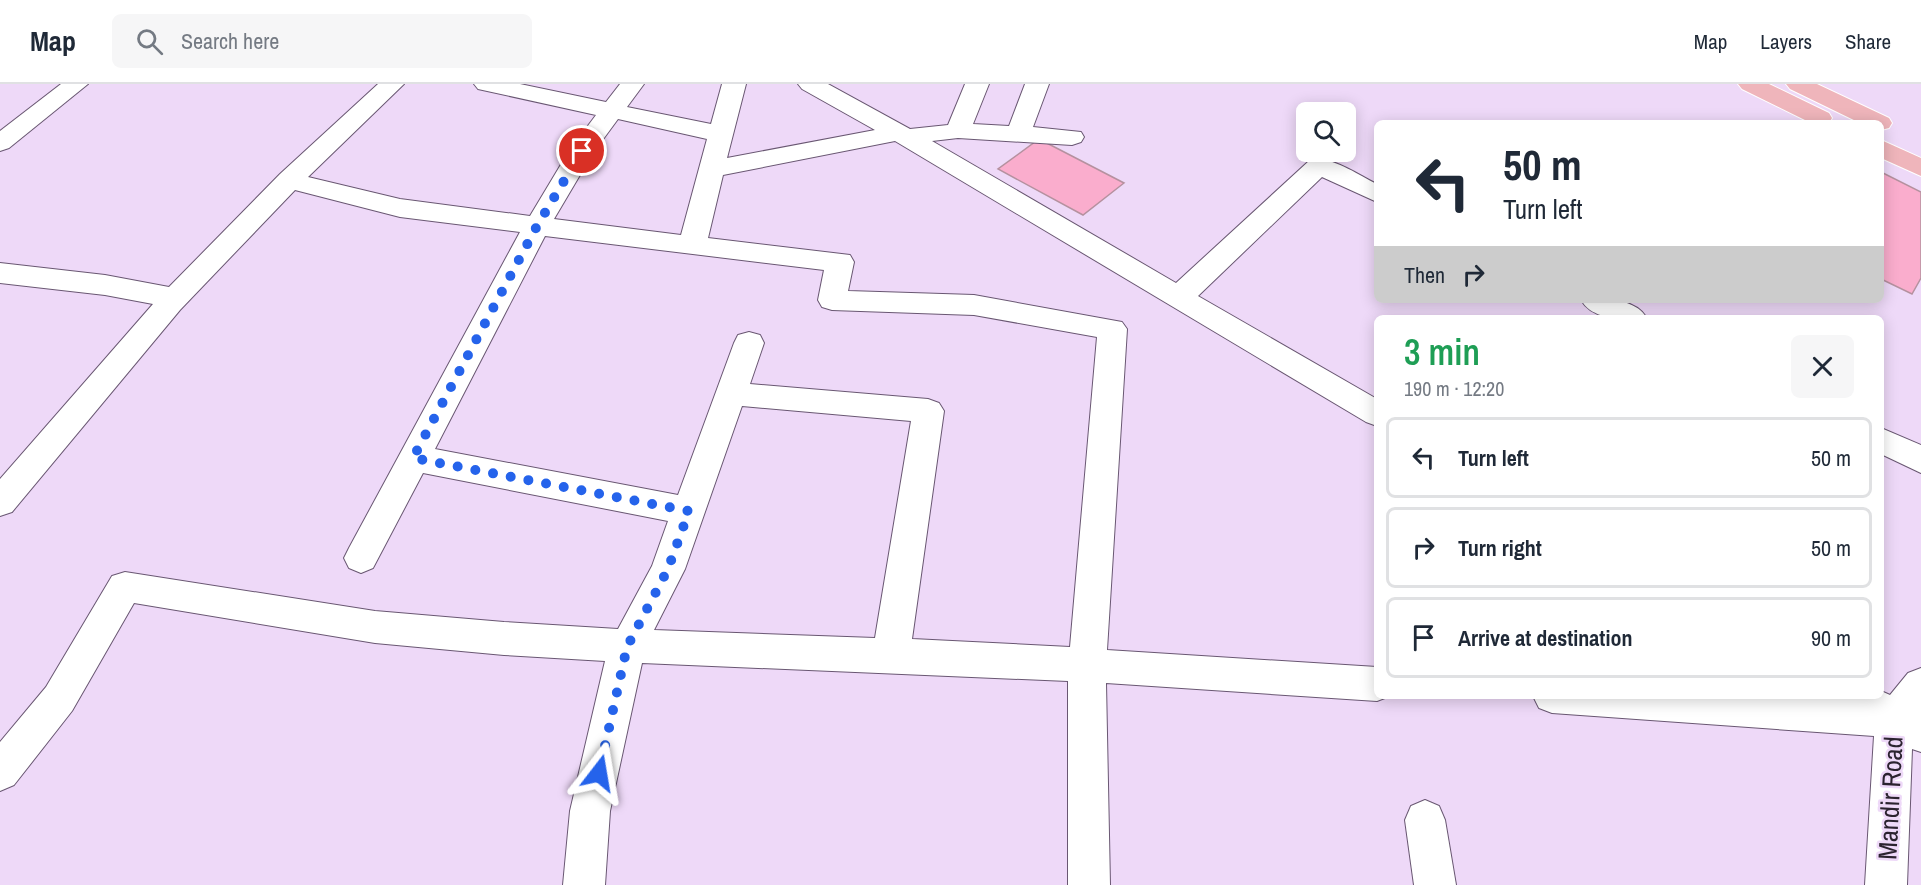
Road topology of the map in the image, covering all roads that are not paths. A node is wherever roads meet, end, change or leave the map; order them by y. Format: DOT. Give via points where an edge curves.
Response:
graph roads {
  1 [pos="76,84"];
  2 [pos="392,84"];
  3 [pos="486,84"];
  4 [pos="632,84"];
  5 [pos="734,84"];
  6 [pos="810,84"];
  7 [pos="977,84"];
  8 [pos="1037,84"];
  9 [pos="1750,84"];
  10 [pos="1798,84"];
  11 [pos="846,92"];
  12 [pos="612,111"];
  13 [pos="1824,120"];
  14 [pos="1875,120"];
  15 [pos="1884,124"];
  16 [pos="958,131"];
  17 [pos="721,134"];
  18 [pos="902,135"];
  19 [pos="1018,135"];
  20 [pos="1072,137"];
  21 [pos="1921,142"];
  22 [pos="0,143"];
  23 [pos="1884,150"];
  24 [pos="1921,168"];
  25 [pos="712,169"];
  26 [pos="289,180"];
  27 [pos="1374,193"];
  28 [pos="537,226"];
  29 [pos="692,245"];
  30 [pos="0,273"];
  31 [pos="1179,297"];
  32 [pos="175,298"];
  33 [pos="1601,303"];
  34 [pos="1626,315"];
  35 [pos="749,343"];
  36 [pos="731,394"];
  37 [pos="1374,412"];
  38 [pos="1884,442"];
  39 [pos="413,458"];
  40 [pos="1921,460"];
  41 [pos="0,502"];
  42 [pos="689,511"];
  43 [pos="361,558"];
  44 [pos="627,647"];
  45 [pos="891,655"];
  46 [pos="1087,665"];
  47 [pos="1374,684"];
  48 [pos="1921,685"];
  49 [pos="1586,699"];
  50 [pos="1863,699"];
  51 [pos="1907,727"];
  52 [pos="0,772"];
  53 [pos="1425,820"];
  54 [pos="584,885"];
  55 [pos="1089,885"];
  56 [pos="1435,885"];
  57 [pos="1886,885"];
  1 -- 22 [label="street"];
  2 -- 26 [label="street"];
  3 -- 12 [label="street"];
  4 -- 12 [label="street"];
  5 -- 17 [label="street"];
  6 -- 11 [label="street"];
  7 -- 16 [label="street"];
  8 -- 19 [label="street"];
  9 -- 13 [label="highway"];
  10 -- 14 [label="highway"];
  11 -- 18 [label="street"];
  12 -- 17 [label="street"];
  12 -- 28 [label="street" via="582,151"];
  15 -- 21 [label="highway"];
  16 -- 18 [label="street"];
  16 -- 19 [label="street"];
  17 -- 25 [label="street"];
  18 -- 25 [label="street"];
  18 -- 31 [label="street"];
  19 -- 20 [label="street"];
  23 -- 24 [label="highway"];
  25 -- 29 [label="street"];
  26 -- 28 [label="street" via="400,208"];
  26 -- 32 [label="street"];
  27 -- 31 [label="street" via="1319,166"];
  28 -- 29 [label="street"];
  28 -- 39 [label="street"];
  29 -- 46 [label="street" via="840,262 832,300 974,305 1112,329"];
  30 -- 32 [label="street"];
  31 -- 37 [label="street"];
  32 -- 41 [label="street"];
  33 -- 34 [label="street"];
  35 -- 36 [label="street"];
  36 -- 42 [label="street"];
  36 -- 45 [label="street" via="928,411"];
  38 -- 40 [label="street"];
  39 -- 42 [label="street"];
  39 -- 43 [label="street"];
  42 -- 44 [label="street" via="668,569"];
  44 -- 45 [label="street"];
  44 -- 52 [label="street" via="373,627 125,587 59,699"];
  44 -- 54 [label="street" via="590,811"];
  45 -- 46 [label="street"];
  46 -- 47 [label="street"];
  46 -- 55 [label="street"];
  48 -- 51 [label="street, Mandir Road"];
  49 -- 51 [label="street"];
  50 -- 51 [label="street"];
  51 -- 57 [label="street, Mandir Road"];
  53 -- 56 [label="street"];
}
